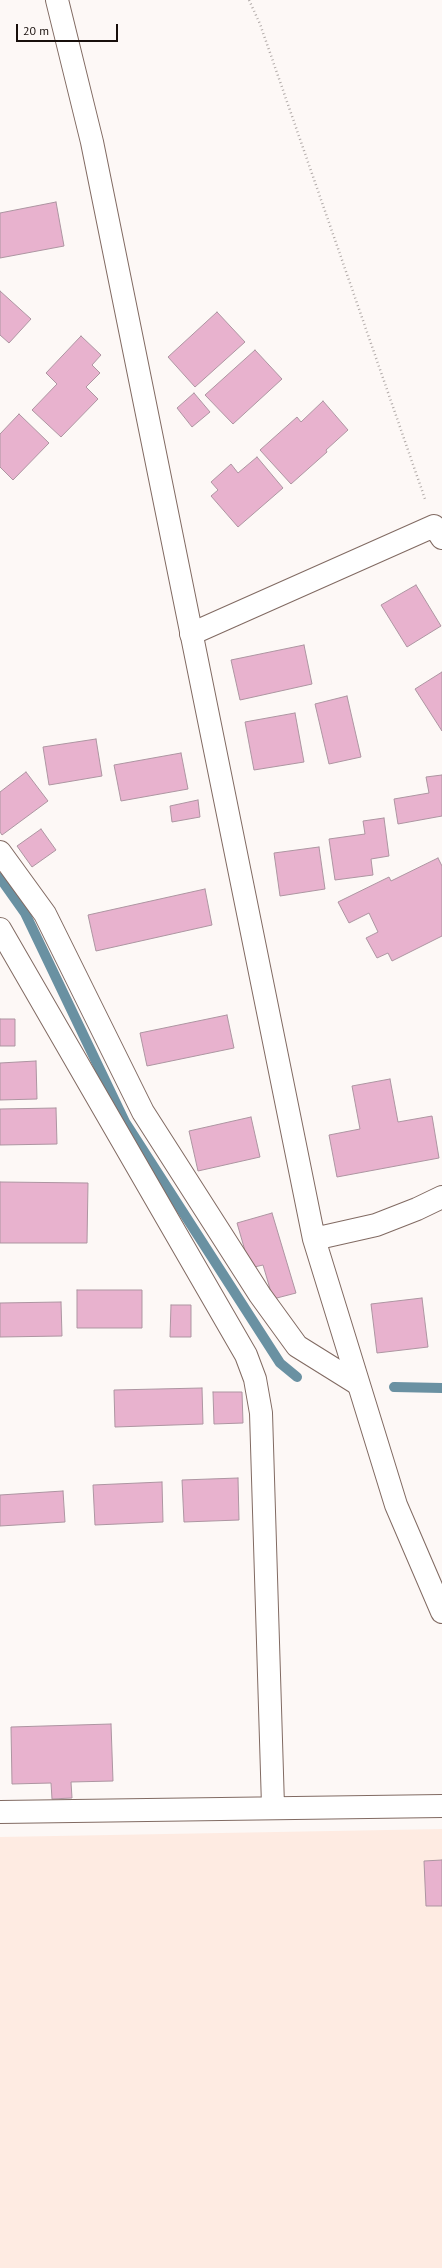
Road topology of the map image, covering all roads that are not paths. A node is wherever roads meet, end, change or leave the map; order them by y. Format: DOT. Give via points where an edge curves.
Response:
graph roads {
  1 [pos="57,0"];
  2 [pos="438,532"];
  3 [pos="191,634"];
  4 [pos="0,852"];
  5 [pos="0,929"];
  6 [pos="442,1197"];
  7 [pos="314,1240"];
  8 [pos="358,1384"];
  9 [pos="442,1612"];
  10 [pos="273,1806"];
  11 [pos="442,1806"];
  12 [pos="0,1812"];
  1 -- 3 [label="street" via="92,142"];
  2 -- 3 [label="street"];
  3 -- 7 [label="street"];
  4 -- 8 [label="street" via="45,914 143,1112 260,1295 297,1346"];
  5 -- 10 [label="street" via="242,1348 255,1379 261,1413"];
  6 -- 7 [label="street" via="418,1209 376,1224"];
  7 -- 8 [label="street"];
  8 -- 9 [label="street" via="396,1505"];
  10 -- 11 [label="street"];
  10 -- 12 [label="street"];
}
